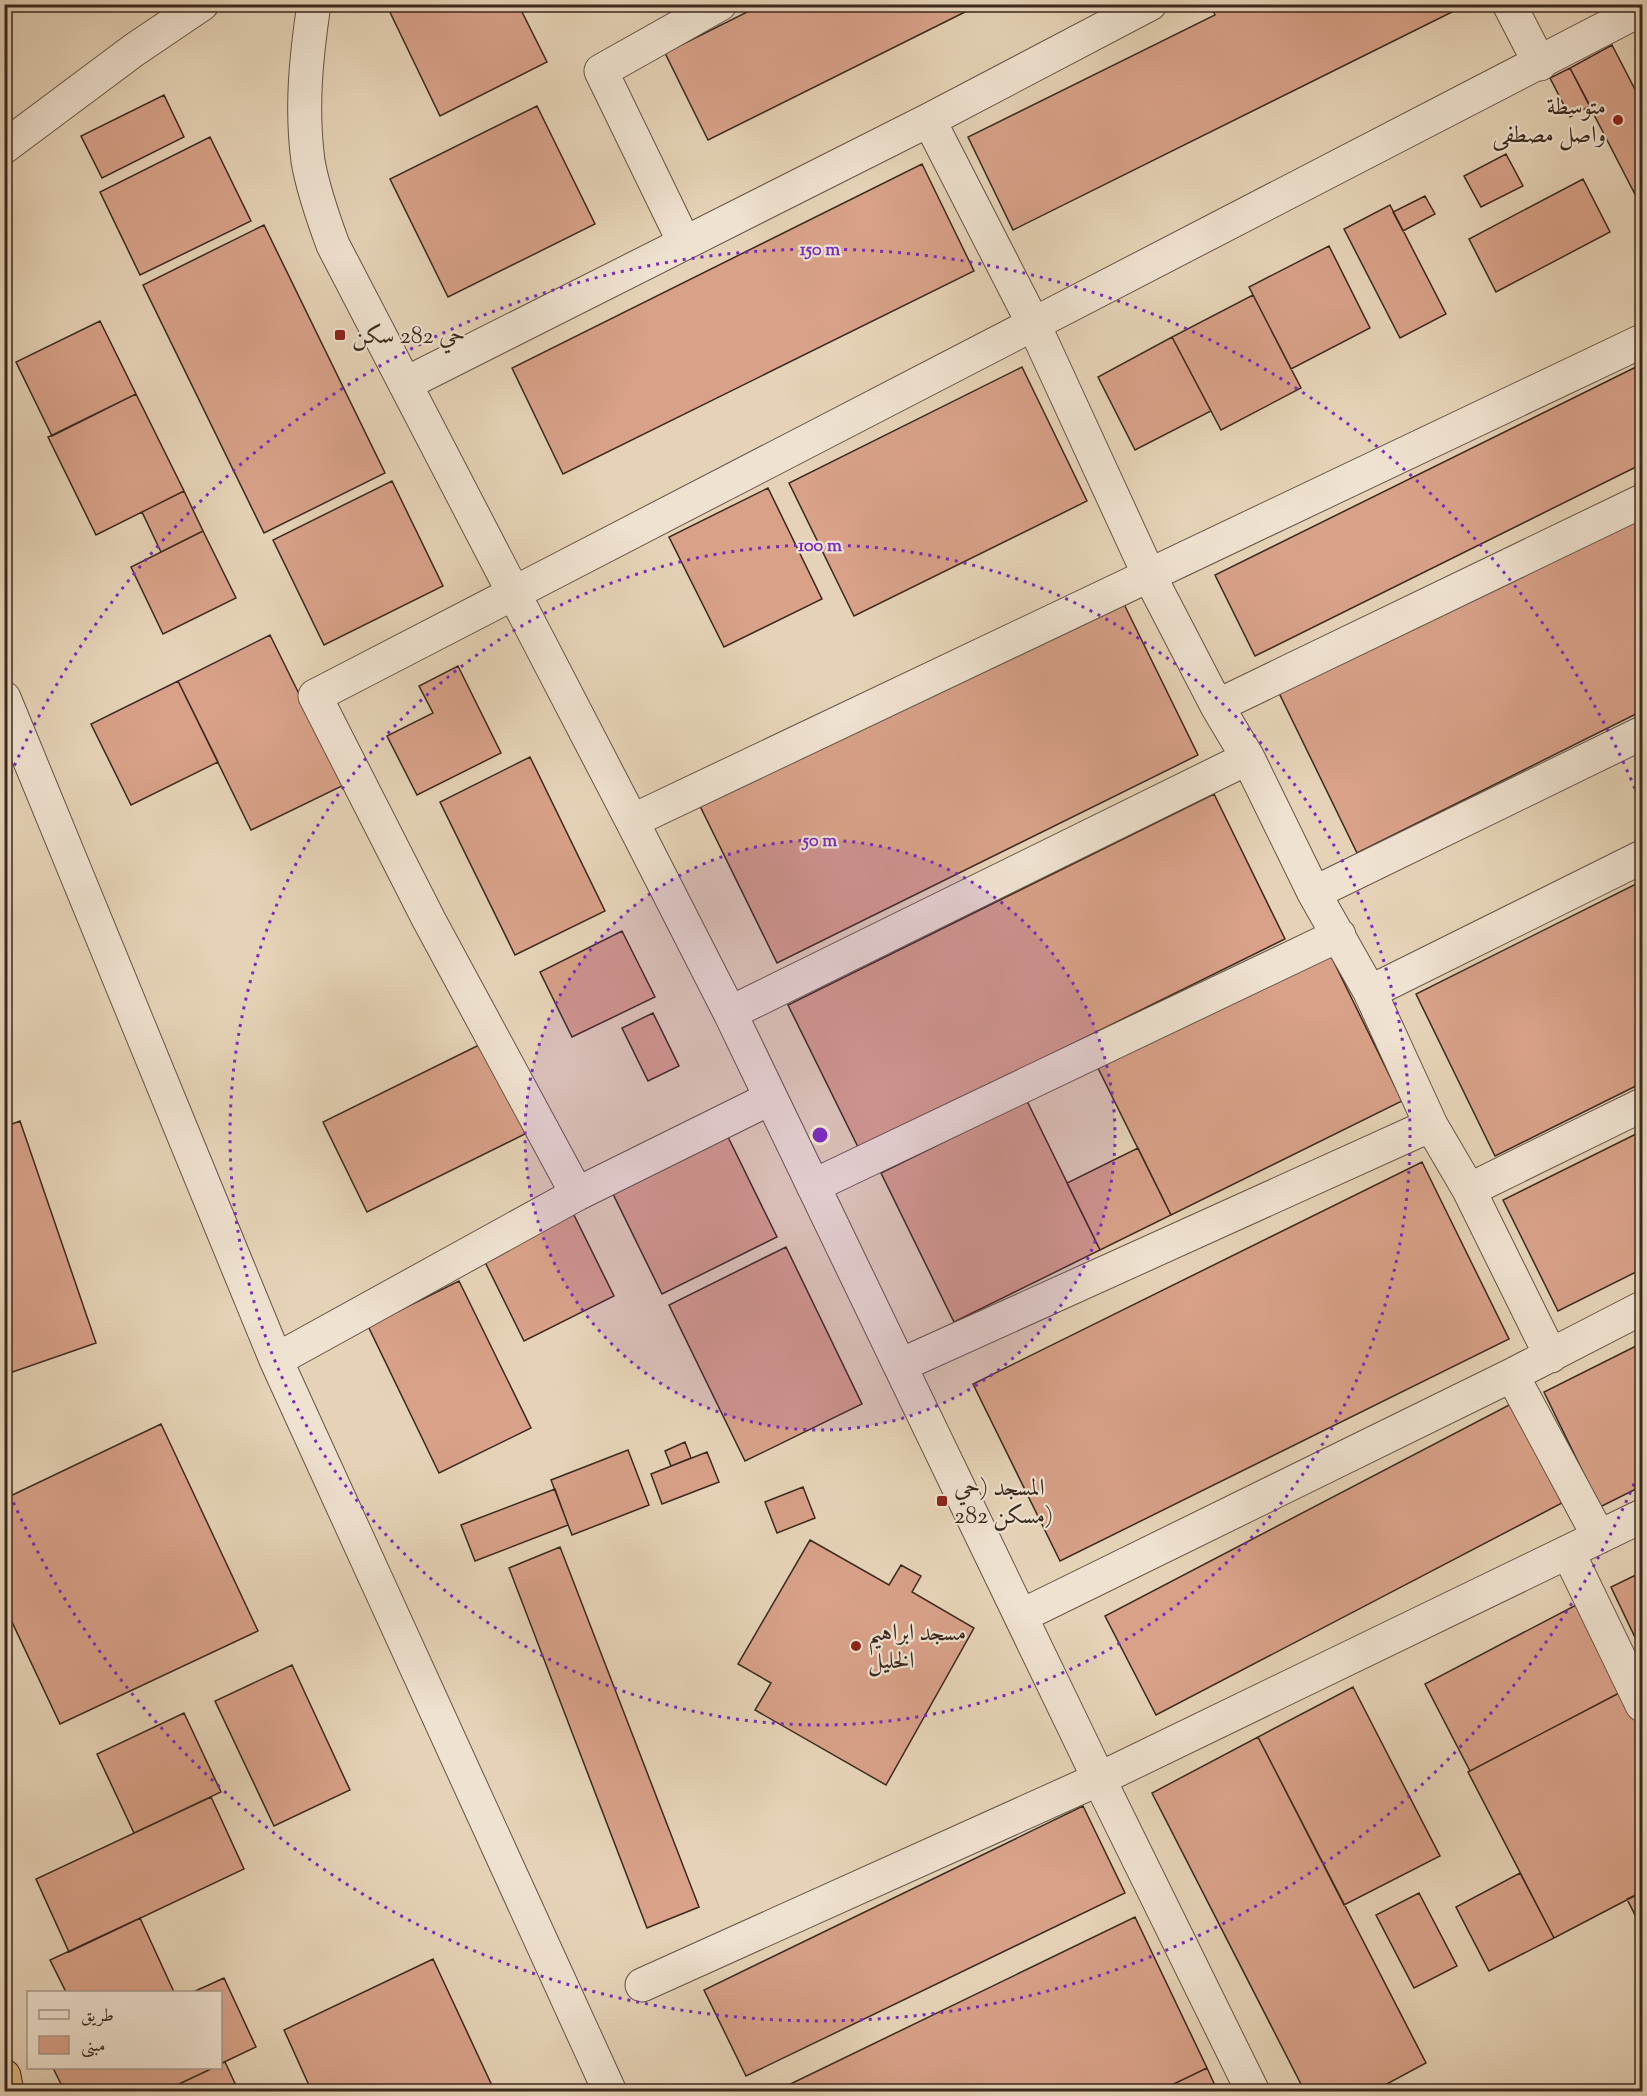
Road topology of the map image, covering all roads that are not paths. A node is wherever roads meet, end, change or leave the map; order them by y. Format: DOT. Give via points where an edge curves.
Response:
graph roads {
  1 [pos="202,4"];
  2 [pos="314,4"];
  3 [pos="720,4"];
  4 [pos="1150,4"];
  5 [pos="1509,4"];
  6 [pos="1642,9"];
  7 [pos="1540,64"];
  8 [pos="929,120"];
  9 [pos="4,147"];
  10 [pos="684,242"];
  11 [pos="1034,325"];
  12 [pos="1642,341"];
  13 [pos="405,384"];
  14 [pos="1642,501"];
  15 [pos="1149,575"];
  16 [pos="514,594"];
  17 [pos="4,698"];
  18 [pos="1217,706"];
  19 [pos="1642,733"];
  20 [pos="1248,758"];
  21 [pos="632,821"];
  22 [pos="1642,857"];
  23 [pos="1314,893"];
  24 [pos="1339,934"];
  25 [pos="1370,992"];
  26 [pos="730,1013"];
  27 [pos="771,1098"];
  28 [pos="1642,1106"];
  29 [pos="1431,1125"];
  30 [pos="813,1186"];
  31 [pos="1468,1190"];
  32 [pos="577,1194"];
  33 [pos="1642,1308"];
  34 [pos="1551,1356"];
  35 [pos="276,1360"];
  36 [pos="901,1365"];
  37 [pos="1512,1375"];
  38 [pos="1642,1516"];
  39 [pos="1599,1537"];
  40 [pos="1568,1552"];
  41 [pos="1021,1616"];
  42 [pos="1642,1705"];
  43 [pos="1099,1779"];
  44 [pos="642,1985"];
  45 [pos="4,2076"];
  46 [pos="7,2091"];
  47 [pos="610,2091"];
  48 [pos="1253,2091"];
  1 -- 9 [label="street"];
  2 -- 13 [label="street" via="304,105 315,191 333,245"];
  3 -- 10 [label="street" via="601,70"];
  4 -- 8 [label="street"];
  5 -- 7 [label="street"];
  6 -- 7 [label="street"];
  7 -- 11 [label="street"];
  8 -- 10 [label="street"];
  8 -- 11 [label="street"];
  10 -- 13 [label="street"];
  11 -- 15 [label="street"];
  11 -- 16 [label="street"];
  12 -- 15 [label="street"];
  13 -- 16 [label="street"];
  14 -- 18 [label="street"];
  15 -- 18 [label="street"];
  15 -- 21 [label="street"];
  16 -- 21 [label="street"];
  16 -- 32 [label="street" via="315,696 429,920"];
  17 -- 35 [label="street"];
  18 -- 20 [label="street"];
  19 -- 23 [label="street"];
  20 -- 23 [label="street"];
  20 -- 26 [label="street"];
  21 -- 26 [label="street"];
  22 -- 25 [label="street"];
  23 -- 24 [label="street"];
  24 -- 25 [label="street"];
  24 -- 30 [label="street"];
  25 -- 29 [label="street"];
  26 -- 27 [label="street"];
  27 -- 30 [label="street"];
  27 -- 32 [label="street"];
  28 -- 31 [label="street"];
  29 -- 31 [label="street"];
  29 -- 36 [label="street"];
  30 -- 36 [label="street"];
  31 -- 34 [label="street"];
  32 -- 35 [label="street"];
  33 -- 34 [label="street"];
  34 -- 37 [label="street"];
  35 -- 47 [label="street"];
  36 -- 41 [label="street"];
  37 -- 39 [label="street"];
  37 -- 41 [label="street"];
  38 -- 39 [label="street"];
  39 -- 40 [label="street"];
  40 -- 42 [label="street"];
  40 -- 43 [label="street"];
  41 -- 43 [label="street"];
  43 -- 44 [label="street"];
  43 -- 48 [label="street"];
  45 -- 46 [label="highway"];
}
